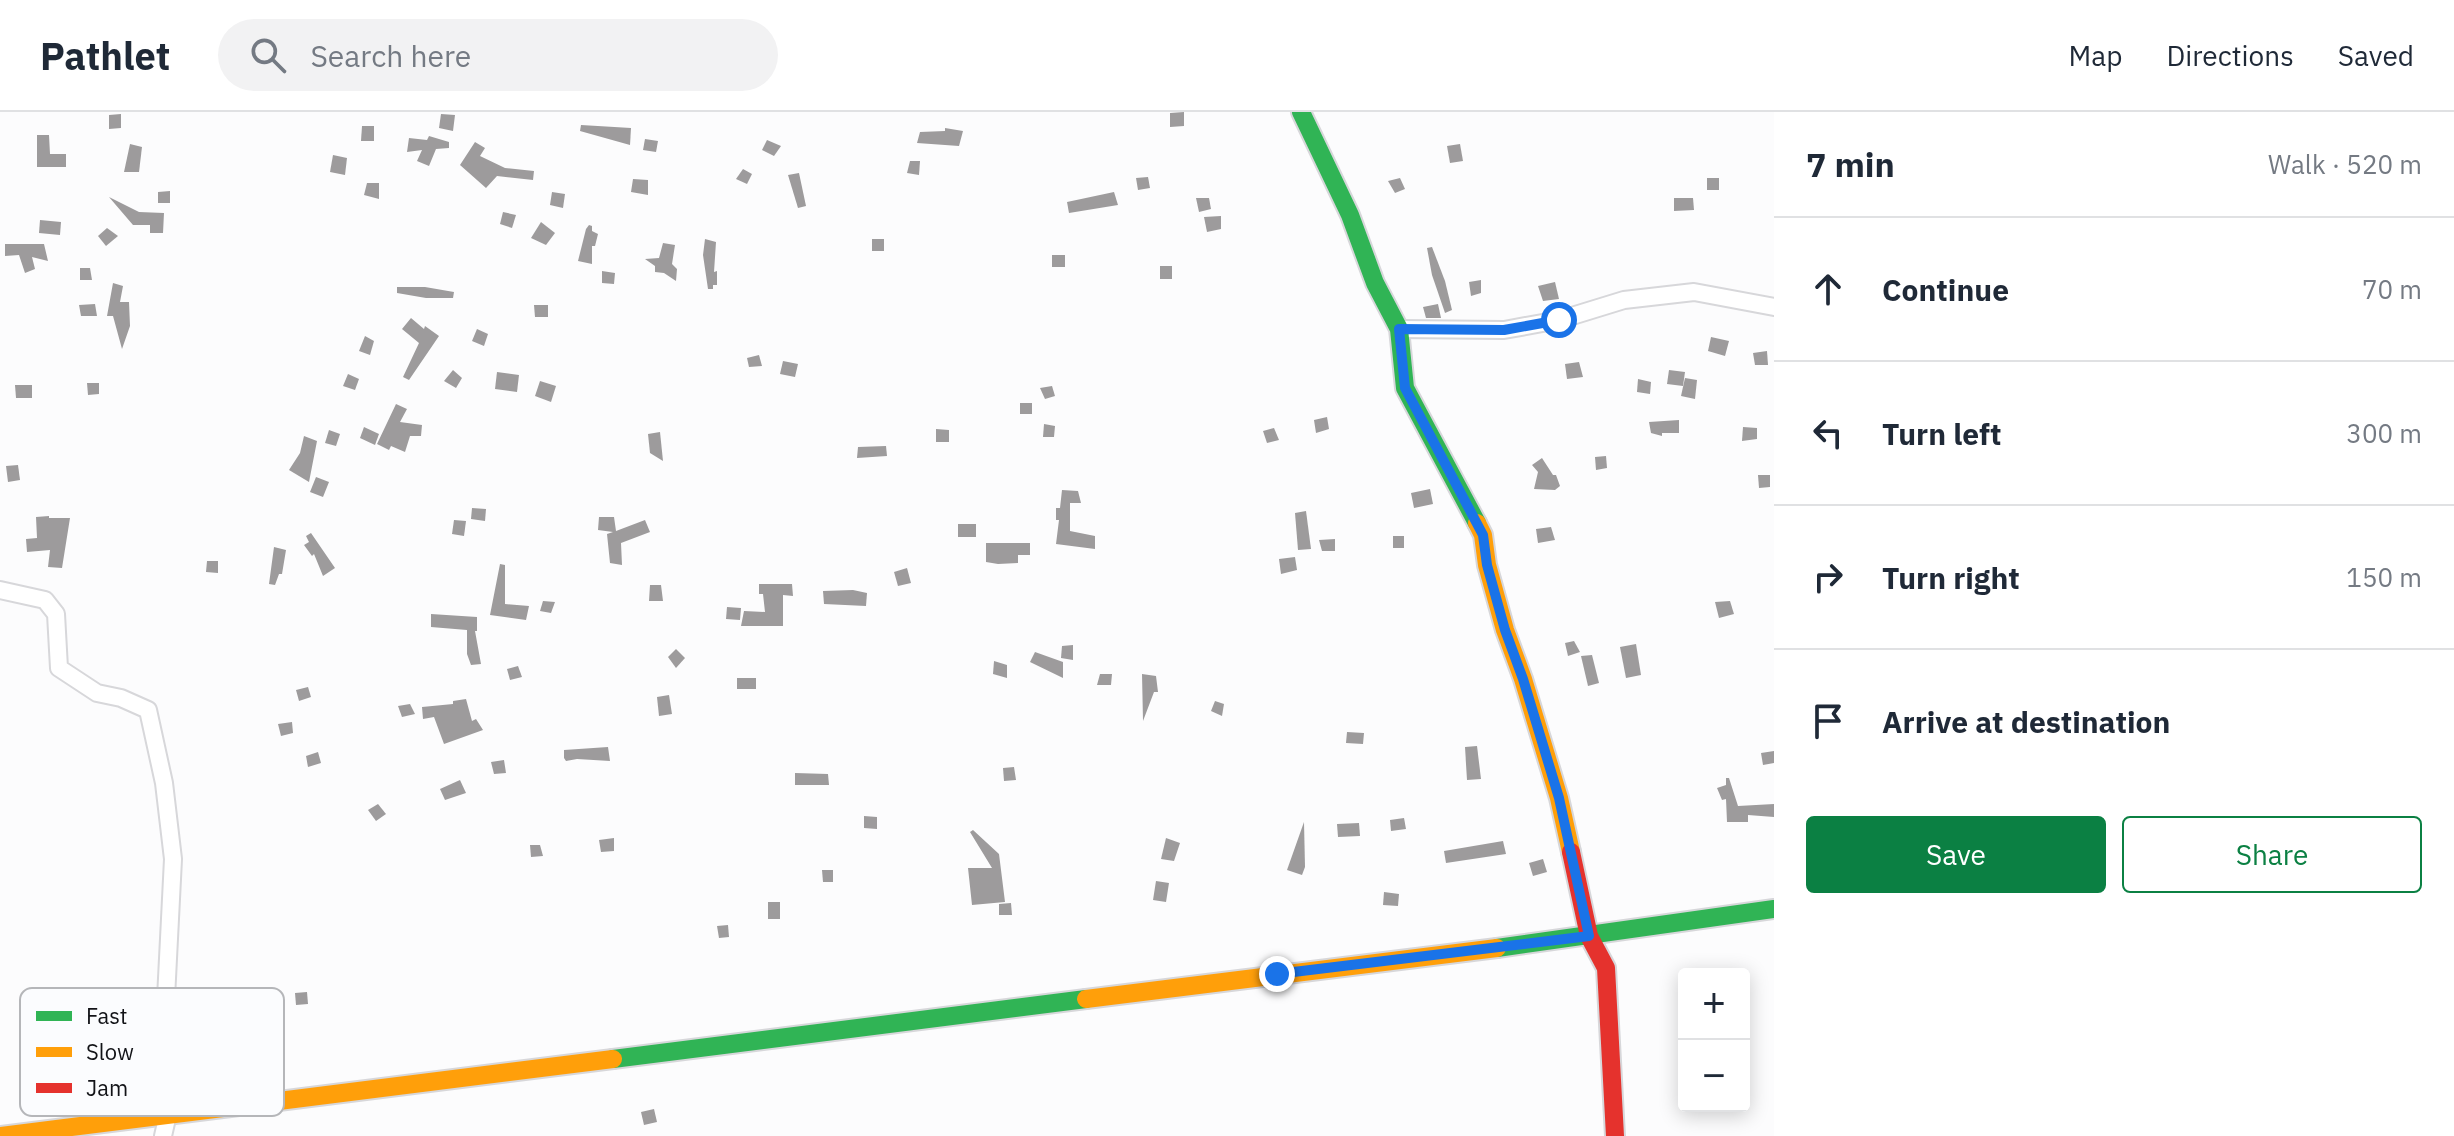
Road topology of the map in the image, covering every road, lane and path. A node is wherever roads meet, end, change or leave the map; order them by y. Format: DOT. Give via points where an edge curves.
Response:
graph roads {
  1 [pos="1301,112"];
  2 [pos="1774,307"];
  3 [pos="1399,329"];
  4 [pos="0,590"];
  5 [pos="1774,909"];
  6 [pos="1589,936"];
  7 [pos="167,988"];
  8 [pos="284,1099"];
  9 [pos="153,1116"];
  10 [pos="168,1116"];
  11 [pos="0,1136"];
  12 [pos="163,1136"];
  13 [pos="1615,1136"];
  1 -- 3 [label="street"];
  2 -- 3 [label="street" via="1694,292 1624,300 1504,330"];
  3 -- 6 [label="street" via="1405,388 1483,535 1505,630 1559,798"];
  4 -- 7 [label="street" via="45,600 56,614 59,668 97,693 148,710 173,859"];
  5 -- 6 [label="street"];
  6 -- 8 [label="street"];
  6 -- 13 [label="street" via="1606,968"];
  9 -- 11 [label="street"];
  10 -- 12 [label="street"];
}
